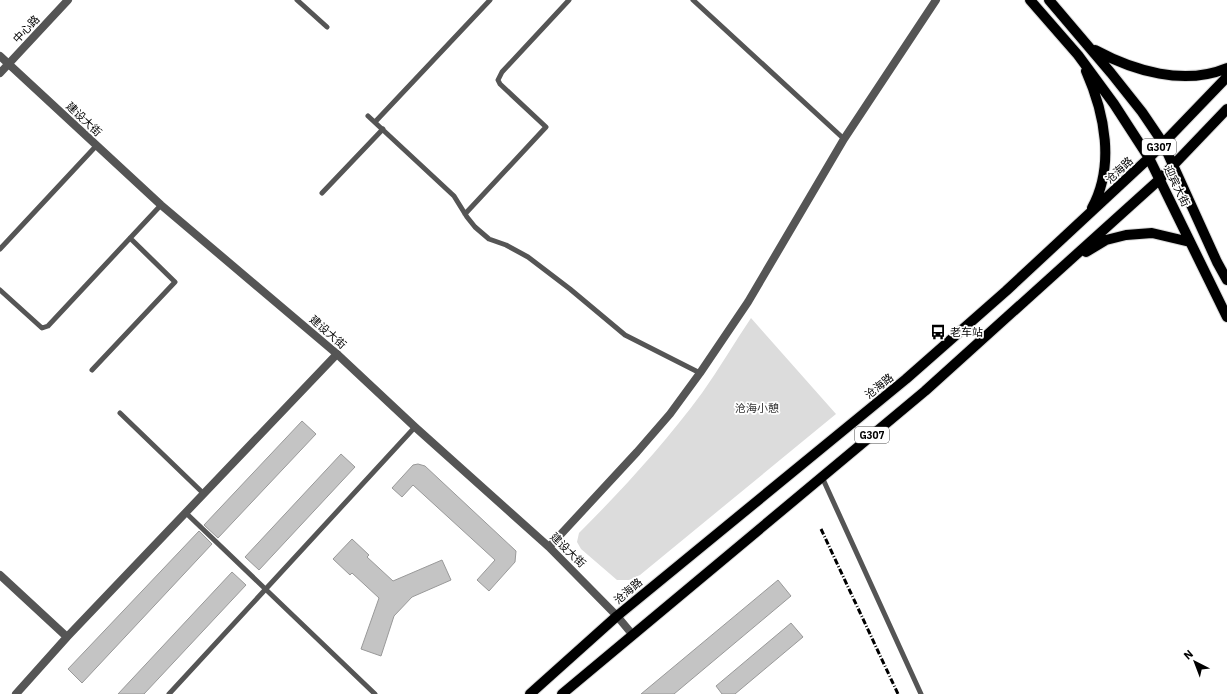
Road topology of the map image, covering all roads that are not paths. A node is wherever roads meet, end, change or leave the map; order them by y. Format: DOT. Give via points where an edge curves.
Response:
graph roads {
  1 [pos="68,0"];
  2 [pos="297,0"];
  3 [pos="490,0"];
  4 [pos="569,0"];
  5 [pos="693,0"];
  6 [pos="936,0"];
  7 [pos="1030,0"];
  8 [pos="1049,0"];
  9 [pos="327,27"];
  10 [pos="1089,47"];
  11 [pos="1078,55"];
  12 [pos="0,56"];
  13 [pos="9,64"];
  14 [pos="1227,68"];
  15 [pos="0,73"];
  16 [pos="1227,78"];
  17 [pos="1227,109"];
  18 [pos="368,116"];
  19 [pos="375,122"];
  20 [pos="383,129"];
  21 [pos="844,139"];
  22 [pos="1163,143"];
  23 [pos="97,145"];
  24 [pos="1149,158"];
  25 [pos="1173,165"];
  26 [pos="1160,179"];
  27 [pos="322,192"];
  28 [pos="161,205"];
  29 [pos="465,214"];
  30 [pos="1088,215"];
  31 [pos="130,238"];
  32 [pos="1190,242"];
  33 [pos="0,249"];
  34 [pos="1066,264"];
  35 [pos="1227,280"];
  36 [pos="0,290"];
  37 [pos="1227,317"];
  38 [pos="337,354"];
  39 [pos="92,370"];
  40 [pos="700,373"];
  41 [pos="120,413"];
  42 [pos="415,427"];
  43 [pos="822,477"];
  44 [pos="204,494"];
  45 [pos="186,513"];
  46 [pos="549,547"];
  47 [pos="0,575"];
  48 [pos="265,590"];
  49 [pos="618,616"];
  50 [pos="632,634"];
  51 [pos="67,637"];
  52 [pos="16,694"];
  53 [pos="169,694"];
  54 [pos="375,694"];
  55 [pos="530,694"];
  56 [pos="562,694"];
  57 [pos="921,694"];
  1 -- 13 [label="street, 中心路"];
  2 -- 9 [label="lane"];
  3 -- 19 [label="lane"];
  4 -- 29 [label="lane" via="502,72 498,80 546,127"];
  5 -- 21 [label="lane"];
  6 -- 21 [label="street"];
  7 -- 11 [label="main road, 迎宾大街"];
  8 -- 10 [label="main road, 迎宾大街"];
  10 -- 14 [label="main road" via="1131,66 1164,74 1199,76"];
  10 -- 22 [label="main road, 迎宾大街" via="1142,112"];
  11 -- 24 [label="main road, 迎宾大街"];
  11 -- 30 [label="main road" via="1100,109 1105,144 1102,182"];
  12 -- 13 [label="street, 建设大街"];
  13 -- 15 [label="street, 中心路"];
  13 -- 23 [label="street, 建设大街"];
  16 -- 22 [label="main road, 沧海路 / G307"];
  17 -- 25 [label="main road, G307"];
  18 -- 19 [label="lane"];
  19 -- 20 [label="lane"];
  20 -- 27 [label="lane"];
  20 -- 29 [label="lane" via="454,196"];
  21 -- 40 [label="street" via="748,302"];
  22 -- 24 [label="main road, 沧海路 / G307"];
  22 -- 25 [label="main road, 迎宾大街"];
  23 -- 28 [label="street, 建设大街"];
  23 -- 33 [label="lane"];
  24 -- 26 [label="main road, 迎宾大街"];
  24 -- 30 [label="main road, 沧海路 / G307"];
  25 -- 26 [label="main road, G307"];
  25 -- 35 [label="main road, 迎宾大街"];
  26 -- 32 [label="main road, 迎宾大街"];
  26 -- 34 [label="main road, G307"];
  28 -- 31 [label="lane"];
  28 -- 38 [label="street, 建设大街"];
  29 -- 40 [label="lane" via="474,227 489,239 528,257 625,335"];
  30 -- 49 [label="main road, 沧海路 / G307" via="906,379"];
  31 -- 36 [label="lane" via="48,326 42,328"];
  31 -- 39 [label="lane" via="176,282"];
  32 -- 34 [label="main road" via="1152,233 1126,235 1106,240"];
  32 -- 37 [label="main road, 迎宾大街"];
  34 -- 43 [label="main road, G307" via="925,391"];
  38 -- 42 [label="street, 建设大街"];
  38 -- 44 [label="street"];
  40 -- 46 [label="street" via="642,447"];
  41 -- 44 [label="lane"];
  42 -- 46 [label="street, 建设大街"];
  42 -- 48 [label="lane"];
  43 -- 50 [label="main road, G307"];
  43 -- 57 [label="lane"];
  44 -- 45 [label="street"];
  45 -- 48 [label="lane"];
  45 -- 51 [label="street"];
  46 -- 49 [label="street, 建设大街"];
  47 -- 51 [label="street"];
  48 -- 53 [label="lane"];
  48 -- 54 [label="lane"];
  49 -- 50 [label="street, 建设大街"];
  49 -- 55 [label="main road, 沧海路 / G307"];
  50 -- 56 [label="main road, G307"];
  51 -- 52 [label="street"];
}
